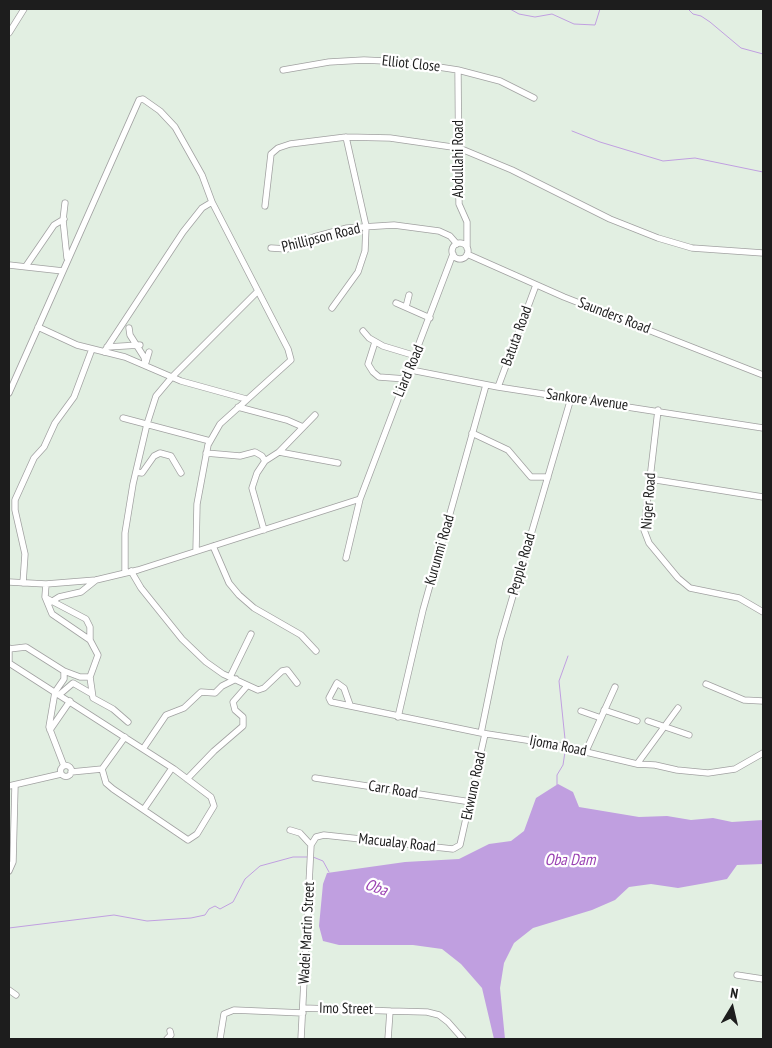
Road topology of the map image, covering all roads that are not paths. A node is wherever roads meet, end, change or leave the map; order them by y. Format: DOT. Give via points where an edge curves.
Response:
graph roads {
  1 [pos="24,9"];
  2 [pos="9,33"];
  3 [pos="283,70"];
  4 [pos="458,70"];
  5 [pos="534,98"];
  6 [pos="346,137"];
  7 [pos="459,148"];
  8 [pos="212,202"];
  9 [pos="65,203"];
  10 [pos="265,206"];
  11 [pos="64,219"];
  12 [pos="366,226"];
  13 [pos="467,238"];
  14 [pos="459,244"];
  15 [pos="270,248"];
  16 [pos="467,251"];
  17 [pos="453,254"];
  18 [pos="763,254"];
  19 [pos="67,261"];
  20 [pos="9,266"];
  21 [pos="26,266"];
  22 [pos="63,270"];
  23 [pos="536,285"];
  24 [pos="258,291"];
  25 [pos="409,295"];
  26 [pos="396,303"];
  27 [pos="406,307"];
  28 [pos="332,308"];
  29 [pos="430,318"];
  30 [pos="38,327"];
  31 [pos="129,328"];
  32 [pos="363,331"];
  33 [pos="375,342"];
  34 [pos="140,345"];
  35 [pos="92,349"];
  36 [pos="106,350"];
  37 [pos="149,352"];
  38 [pos="416,356"];
  39 [pos="146,364"];
  40 [pos="411,370"];
  41 [pos="763,375"];
  42 [pos="172,377"];
  43 [pos="406,379"];
  44 [pos="486,385"];
  45 [pos="498,387"];
  46 [pos="9,393"];
  47 [pos="571,398"];
  48 [pos="246,399"];
  49 [pos="238,407"];
  50 [pos="658,410"];
  51 [pos="315,415"];
  52 [pos="123,418"];
  53 [pos="147,424"];
  54 [pos="303,427"];
  55 [pos="763,428"];
  56 [pos="472,433"];
  57 [pos="210,441"];
  58 [pos="279,452"];
  59 [pos="206,453"];
  60 [pos="265,462"];
  61 [pos="338,463"];
  62 [pos="136,472"];
  63 [pos="181,473"];
  64 [pos="548,477"];
  65 [pos="650,479"];
  66 [pos="763,497"];
  67 [pos="360,498"];
  68 [pos="264,530"];
  69 [pos="214,546"];
  70 [pos="196,551"];
  71 [pos="346,558"];
  72 [pos="128,572"];
  73 [pos="96,580"];
  74 [pos="9,582"];
  75 [pos="23,583"];
  76 [pos="46,584"];
  77 [pos="45,598"];
  78 [pos="51,602"];
  79 [pos="763,612"];
  80 [pos="251,634"];
  81 [pos="90,640"];
  82 [pos="9,648"];
  83 [pos="316,650"];
  84 [pos="9,664"];
  85 [pos="64,671"];
  86 [pos="90,677"];
  87 [pos="233,678"];
  88 [pos="297,683"];
  89 [pos="706,684"];
  90 [pos="247,686"];
  91 [pos="615,687"];
  92 [pos="57,693"];
  93 [pos="92,694"];
  94 [pos="70,701"];
  95 [pos="763,701"];
  96 [pos="350,706"];
  97 [pos="678,708"];
  98 [pos="604,710"];
  99 [pos="581,711"];
  100 [pos="398,717"];
  101 [pos="600,718"];
  102 [pos="637,721"];
  103 [pos="648,721"];
  104 [pos="128,722"];
  105 [pos="663,726"];
  106 [pos="50,730"];
  107 [pos="483,733"];
  108 [pos="689,735"];
  109 [pos="125,737"];
  110 [pos="143,749"];
  111 [pos="586,751"];
  112 [pos="763,754"];
  113 [pos="637,764"];
  114 [pos="64,766"];
  115 [pos="172,768"];
  116 [pos="102,769"];
  117 [pos="71,772"];
  118 [pos="61,774"];
  119 [pos="315,778"];
  120 [pos="187,779"];
  121 [pos="12,786"];
  122 [pos="470,802"];
  123 [pos="144,810"];
  124 [pos="290,830"];
  125 [pos="463,838"];
  126 [pos="311,845"];
  127 [pos="9,871"];
  128 [pos="737,975"];
  129 [pos="763,979"];
  130 [pos="9,990"];
  131 [pos="16,995"];
  132 [pos="390,1010"];
  133 [pos="303,1011"];
  134 [pos="170,1030"];
  135 [pos="167,1039"];
  136 [pos="220,1039"];
  137 [pos="301,1039"];
  138 [pos="388,1039"];
  139 [pos="463,1039"];
  1 -- 2 [label="street"];
  3 -- 4 [label="street, Elliot Close" via="364,60"];
  4 -- 5 [label="street, Elliot Close" via="500,81"];
  4 -- 7 [label="street, Abdullahi Road"];
  6 -- 7 [label="street" via="390,138"];
  6 -- 10 [label="street" via="278,148 271,154"];
  6 -- 12 [label="street"];
  7 -- 13 [label="street, Abdullahi Road" via="459,204 467,222"];
  7 -- 18 [label="street" via="658,238 692,248"];
  8 -- 19 [label="street" via="202,175 175,127 160,111 143,99 139,100"];
  8 -- 24 [label="street"];
  8 -- 36 [label="street" via="202,208 183,232"];
  9 -- 11 [label="street"];
  11 -- 19 [label="street"];
  11 -- 21 [label="street" via="54,225"];
  12 -- 14 [label="street, Phillipson Road" via="428,228 450,236"];
  12 -- 15 [label="street, Phillipson Road" via="314,237 287,249"];
  12 -- 28 [label="street" via="363,260"];
  13 -- 14 [label="street"];
  13 -- 16 [label="street, Abdullahi Road"];
  14 -- 16 [label="street, Phillipson Road"];
  14 -- 17 [label="street, Liard Road" via="453,247"];
  16 -- 17 [label="street" via="462,259"];
  16 -- 23 [label="street, Saunders Road"];
  17 -- 29 [label="street, Liard Road"];
  19 -- 22 [label="street"];
  20 -- 21 [label="street"];
  21 -- 22 [label="street"];
  22 -- 30 [label="street"];
  23 -- 41 [label="street, Saunders Road"];
  23 -- 45 [label="street, Batuta Road"];
  24 -- 42 [label="street"];
  24 -- 48 [label="street" via="291,360"];
  25 -- 27 [label="street"];
  26 -- 27 [label="street"];
  27 -- 29 [label="street"];
  29 -- 38 [label="street, Liard Road"];
  30 -- 35 [label="street"];
  30 -- 46 [label="street"];
  31 -- 34 [label="street" via="130,335"];
  32 -- 33 [label="street"];
  33 -- 38 [label="street"];
  33 -- 43 [label="street" via="368,364 373,372 379,378"];
  34 -- 36 [label="street"];
  34 -- 39 [label="street"];
  35 -- 36 [label="street"];
  35 -- 75 [label="street" via="74,397 34,458 15,500 25,554"];
  36 -- 39 [label="street"];
  37 -- 39 [label="street"];
  38 -- 40 [label="street, Liard Road"];
  39 -- 42 [label="street"];
  40 -- 43 [label="street, Liard Road"];
  40 -- 44 [label="street, Sankore Avenue"];
  42 -- 48 [label="street"];
  42 -- 53 [label="street" via="156,396"];
  43 -- 67 [label="street, Liard Road"];
  44 -- 45 [label="street, Sankore Avenue"];
  44 -- 56 [label="street, Kurunmi Road"];
  45 -- 47 [label="street, Sankore Avenue"];
  47 -- 50 [label="street, Sankore Avenue"];
  47 -- 64 [label="street, Pepple Road"];
  48 -- 49 [label="street"];
  49 -- 54 [label="street"];
  49 -- 57 [label="street" via="220,424"];
  50 -- 55 [label="street, Sankore Avenue"];
  50 -- 65 [label="street, Niger Road"];
  51 -- 54 [label="street"];
  52 -- 53 [label="street"];
  53 -- 57 [label="street"];
  53 -- 62 [label="street"];
  54 -- 58 [label="street"];
  56 -- 64 [label="street" via="508,450 531,477"];
  56 -- 100 [label="street, Kurunmi Road" via="423,610"];
  57 -- 59 [label="street"];
  58 -- 60 [label="street"];
  58 -- 61 [label="street"];
  59 -- 60 [label="street" via="240,456 255,452"];
  59 -- 70 [label="street" via="196,504"];
  60 -- 68 [label="street" via="252,488"];
  62 -- 63 [label="street" via="142,473 160,453 171,456"];
  62 -- 72 [label="street" via="125,533"];
  64 -- 107 [label="street, Pepple Road" via="500,640"];
  65 -- 66 [label="street"];
  65 -- 79 [label="street, Niger Road" via="644,530 656,553 690,588 739,598"];
  67 -- 68 [label="street"];
  67 -- 71 [label="street, Liard Road"];
  68 -- 69 [label="street"];
  69 -- 70 [label="street"];
  69 -- 83 [label="street" via="229,583 239,595 254,608 301,635"];
  70 -- 72 [label="street"];
  72 -- 73 [label="street"];
  72 -- 87 [label="street" via="182,639 206,662"];
  73 -- 76 [label="street"];
  73 -- 78 [label="street" via="81,592"];
  74 -- 75 [label="street"];
  75 -- 76 [label="street"];
  76 -- 77 [label="street"];
  77 -- 78 [label="street"];
  77 -- 81 [label="street" via="52,614"];
  78 -- 81 [label="street" via="86,619"];
  80 -- 87 [label="street"];
  81 -- 86 [label="street" via="98,655"];
  82 -- 84 [label="street"];
  82 -- 85 [label="street" via="26,647"];
  84 -- 92 [label="street"];
  85 -- 86 [label="street"];
  85 -- 92 [label="street"];
  86 -- 93 [label="street"];
  87 -- 90 [label="street"];
  87 -- 110 [label="street" via="215,693 201,692 184,708 166,714"];
  88 -- 90 [label="street" via="284,670 264,688 258,690"];
  89 -- 95 [label="street" via="744,700"];
  90 -- 120 [label="street" via="233,702 235,710 243,717 243,726"];
  91 -- 98 [label="street"];
  92 -- 93 [label="street" via="73,683"];
  92 -- 94 [label="street"];
  92 -- 106 [label="street" via="50,712"];
  93 -- 104 [label="street" via="93,698"];
  94 -- 106 [label="street"];
  94 -- 109 [label="street"];
  96 -- 100 [label="street, Ijoma Road"];
  97 -- 105 [label="street"];
  98 -- 101 [label="street"];
  98 -- 102 [label="street"];
  99 -- 101 [label="street"];
  100 -- 107 [label="street, Ijoma Road"];
  101 -- 111 [label="street"];
  103 -- 105 [label="street"];
  105 -- 108 [label="street"];
  105 -- 113 [label="street"];
  106 -- 114 [label="street"];
  107 -- 111 [label="street, Ijoma Road"];
  107 -- 122 [label="street, Ekwuno Road"];
  109 -- 110 [label="street"];
  109 -- 116 [label="street"];
  110 -- 115 [label="street"];
  111 -- 113 [label="street, Ijoma Road"];
  112 -- 113 [label="street, Ijoma Road" via="735,769 708,773"];
  114 -- 117 [label="street" via="70,767"];
  114 -- 118 [label="street"];
  115 -- 120 [label="street"];
  115 -- 123 [label="street"];
  116 -- 117 [label="street"];
  116 -- 123 [label="street" via="106,783"];
  117 -- 118 [label="street" via="68,776"];
  118 -- 121 [label="street"];
  119 -- 122 [label="street, Carr Road"];
  120 -- 123 [label="street" via="214,801 193,839 188,840"];
  121 -- 127 [label="street" via="13,862"];
  122 -- 125 [label="street, Ekwuno Road"];
  124 -- 126 [label="street" via="300,833"];
  125 -- 126 [label="street, Macualay Road" via="453,849 324,834 316,837"];
  126 -- 133 [label="street, Wadei Martin Street"];
  128 -- 129 [label="street"];
  130 -- 131 [label="street"];
  132 -- 133 [label="street, Imo Street"];
  132 -- 138 [label="street, Imo Street"];
  132 -- 139 [label="street" via="439,1015"];
  133 -- 136 [label="street, Imo Street" via="234,1010 224,1014"];
  133 -- 137 [label="street, Wadei Martin Street"];
  134 -- 135 [label="street"];
}
